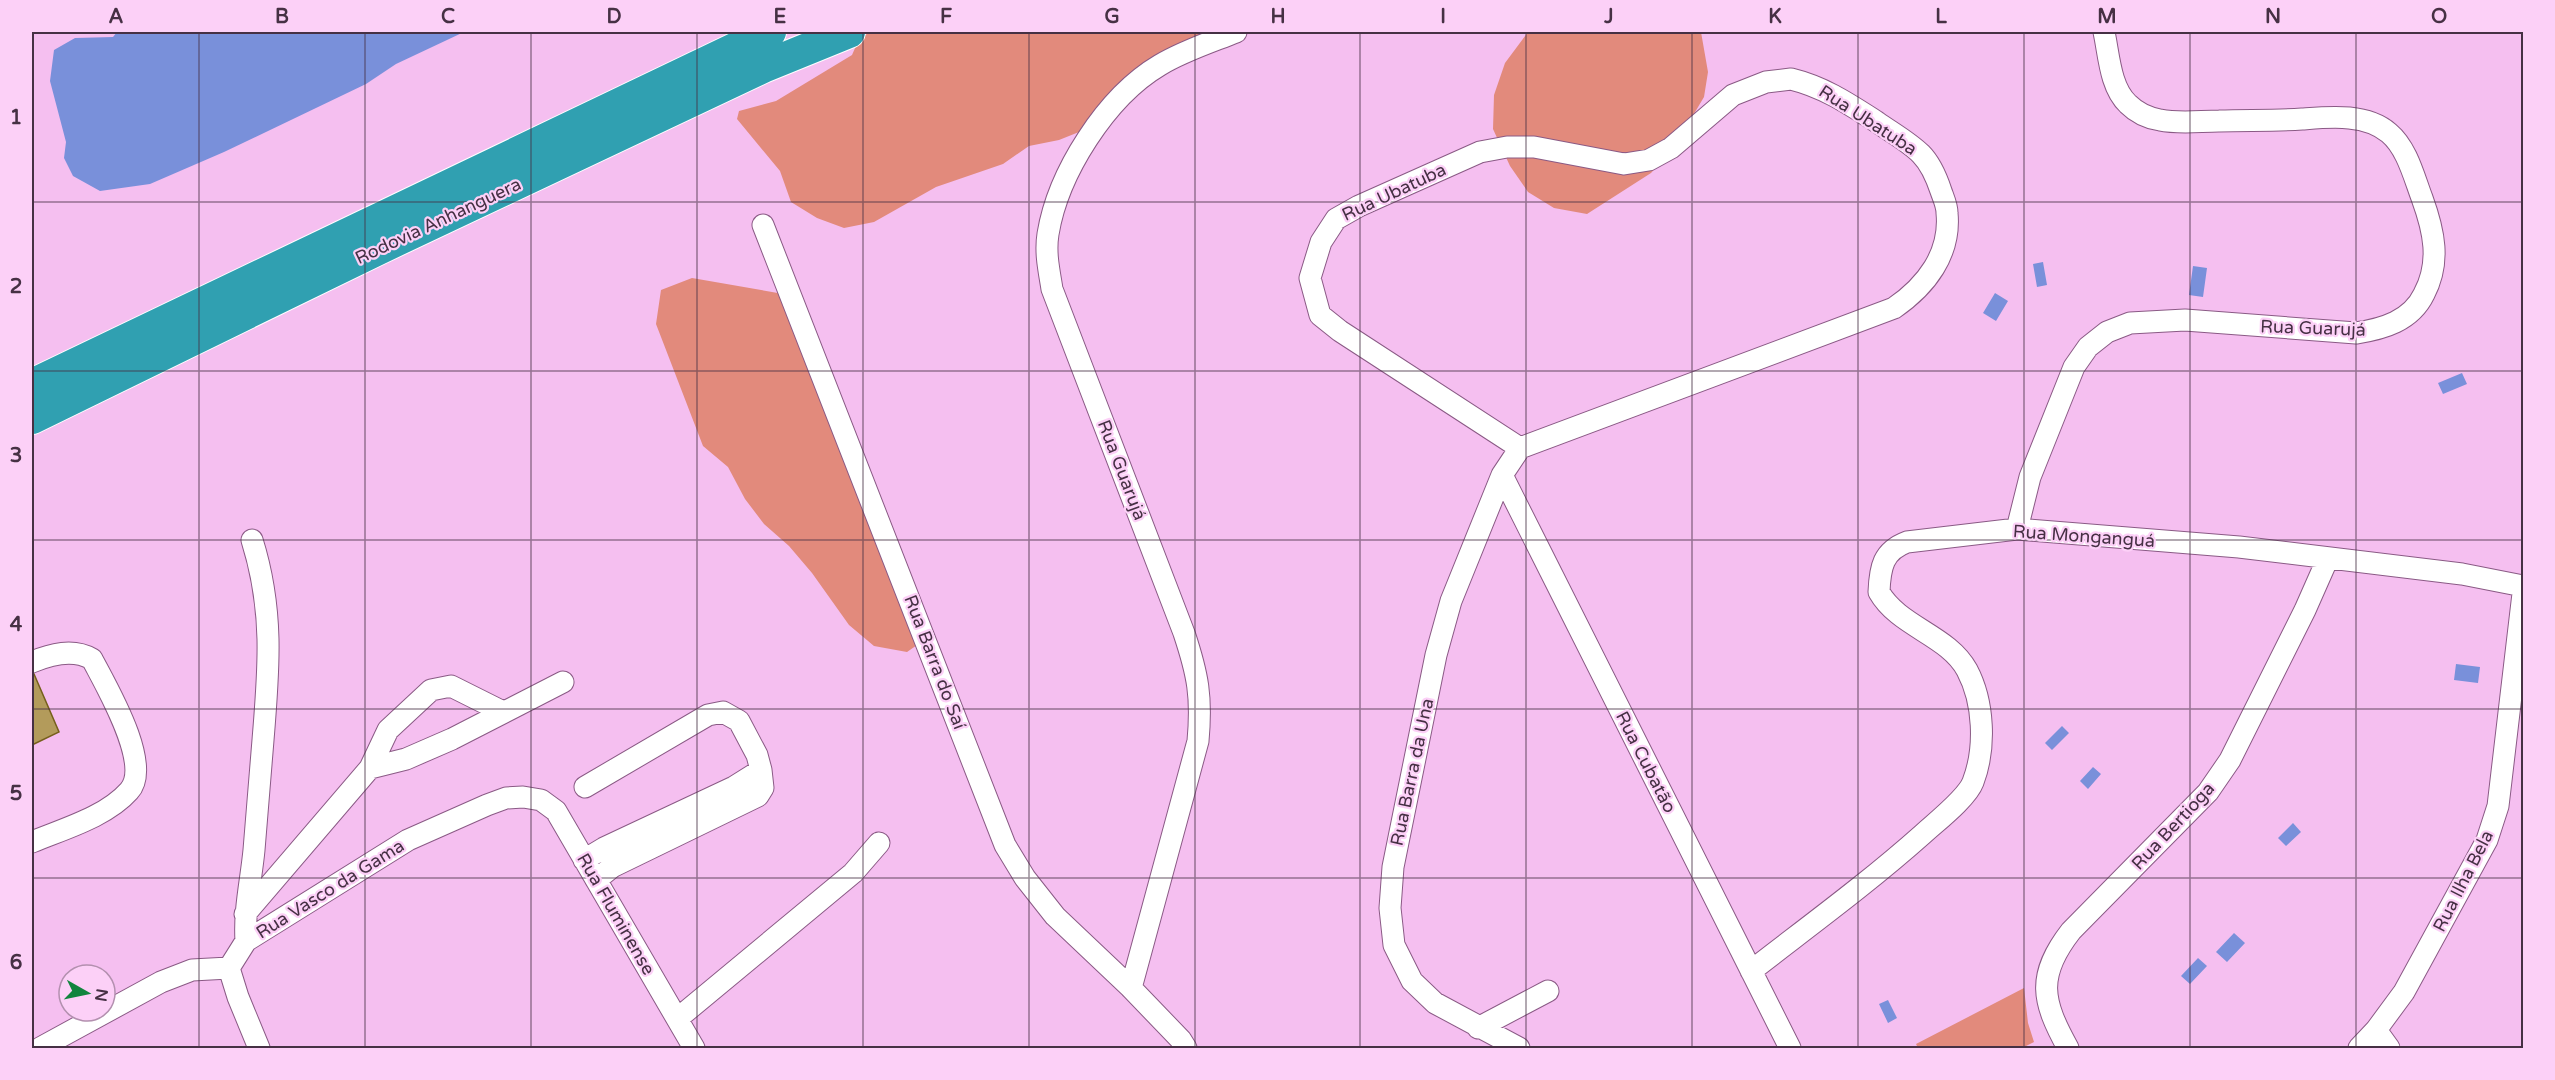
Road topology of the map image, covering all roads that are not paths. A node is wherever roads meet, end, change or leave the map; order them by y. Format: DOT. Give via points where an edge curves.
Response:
graph roads {
  1 [pos="770,32"];
  2 [pos="849,32"];
  3 [pos="1236,32"];
  4 [pos="2104,32"];
  5 [pos="763,225"];
  6 [pos="32,385"];
  7 [pos="32,418"];
  8 [pos="1520,448"];
  9 [pos="1502,475"];
  10 [pos="2017,529"];
  11 [pos="252,540"];
  12 [pos="2328,558"];
  13 [pos="2523,586"];
  14 [pos="32,662"];
  15 [pos="563,682"];
  16 [pos="503,712"];
  17 [pos="370,768"];
  18 [pos="761,770"];
  19 [pos="585,787"];
  20 [pos="523,796"];
  21 [pos="32,842"];
  22 [pos="879,843"];
  23 [pos="584,860"];
  24 [pos="596,880"];
  25 [pos="245,915"];
  26 [pos="246,941"];
  27 [pos="229,968"];
  28 [pos="1751,971"];
  29 [pos="1131,988"];
  30 [pos="1548,991"];
  31 [pos="676,1019"];
  32 [pos="1478,1028"];
  33 [pos="2376,1030"];
  34 [pos="40,1048"];
  35 [pos="259,1048"];
  36 [pos="694,1048"];
  37 [pos="1186,1048"];
  38 [pos="1519,1048"];
  39 [pos="1790,1048"];
  40 [pos="2068,1048"];
  41 [pos="2359,1048"];
  42 [pos="2389,1048"];
  1 -- 6 [label="highway, Rodovia Anhanguera"];
  2 -- 7 [label="highway, Rodovia Anhanguera" via="763,67"];
  3 -- 29 [label="street, Rua Guarujá" via="1160,65 1125,92 1095,125 1078,156 1054,204 1048,236 1047,263 1052,289 1184,633 1197,673 1202,706 1198,741"];
  4 -- 10 [label="street, Rua Guarujá" via="2117,88 2141,114 2176,122 2332,116 2362,120 2389,133 2405,155 2431,223 2433,272 2423,297 2412,310 2382,329 2356,333 2154,320 2130,323 2107,332 2088,347 2074,367 2030,477"];
  5 -- 29 [label="street, Rua Barra do Saí" via="1005,845 1055,916"];
  8 -- 8 [label="street, Rua Ubatuba" via="1894,308 1915,294 1934,269 1945,240 1947,212 1923,155 1836,95 1791,79 1766,82 1733,95 1671,148 1649,160 1624,164 1534,147 1480,152 1336,219 1321,242 1310,278 1320,315"];
  8 -- 9 [label="street, Rua Barra da Una"];
  9 -- 28 [label="street, Rua Cubatão"];
  9 -- 32 [label="street, Rua Barra da Una" via="1451,601 1436,655 1393,867 1390,908 1394,945 1412,981 1435,1003"];
  10 -- 12 [label="street, Rua Monganguá"];
  10 -- 28 [label="street, Rua Monganguá" via="1907,542 1890,550 1885,558 1879,592 1883,599 1958,657 1972,681 1981,730 1973,783 1948,812 1879,873"];
  11 -- 25 [label="street" via="262,572 268,617 268,669 254,851"];
  12 -- 13 [label="street, Rua Monganguá" via="2462,574"];
  12 -- 40 [label="street, Rua Bertioga" via="2229,760 2208,792 2054,953 2047,981 2048,1008"];
  13 -- 33 [label="street, Rua Ilha Bela" via="2498,806 2487,840 2404,992"];
  14 -- 21 [label="street" via="64,653 83,654 92,659 122,717 137,769 130,790 118,801"];
  15 -- 16 [label="street"];
  16 -- 17 [label="street" via="406,759"];
  16 -- 17 [label="street" via="452,686 431,690 388,730"];
  17 -- 25 [label="street"];
  18 -- 19 [label="street" via="739,721 723,711 708,715"];
  18 -- 23 [label="street" via="735,787"];
  18 -- 24 [label="street" via="763,788 758,796 612,867"];
  20 -- 23 [label="street, Rua Fluminense" via="541,800 556,811"];
  20 -- 26 [label="street, Rua Vasco da Gama" via="487,805 408,840"];
  22 -- 31 [label="street" via="853,873"];
  23 -- 24 [label="street, Rua Fluminense"];
  24 -- 31 [label="street, Rua Fluminense"];
  25 -- 26 [label="street"];
  26 -- 27 [label="street, Rua Vasco da Gama"];
  27 -- 34 [label="street" via="192,970 161,982"];
  27 -- 35 [label="street"];
  28 -- 39 [label="street, Rua Cubatão"];
  29 -- 37 [label="street, Rua Barra do Saí"];
  30 -- 32 [label="street"];
  31 -- 36 [label="street, Rua Fluminense"];
  32 -- 38 [label="street, Rua Barra da Una"];
  33 -- 41 [label="street, Rua Ilha Bela"];
  33 -- 42 [label="street"];
}
